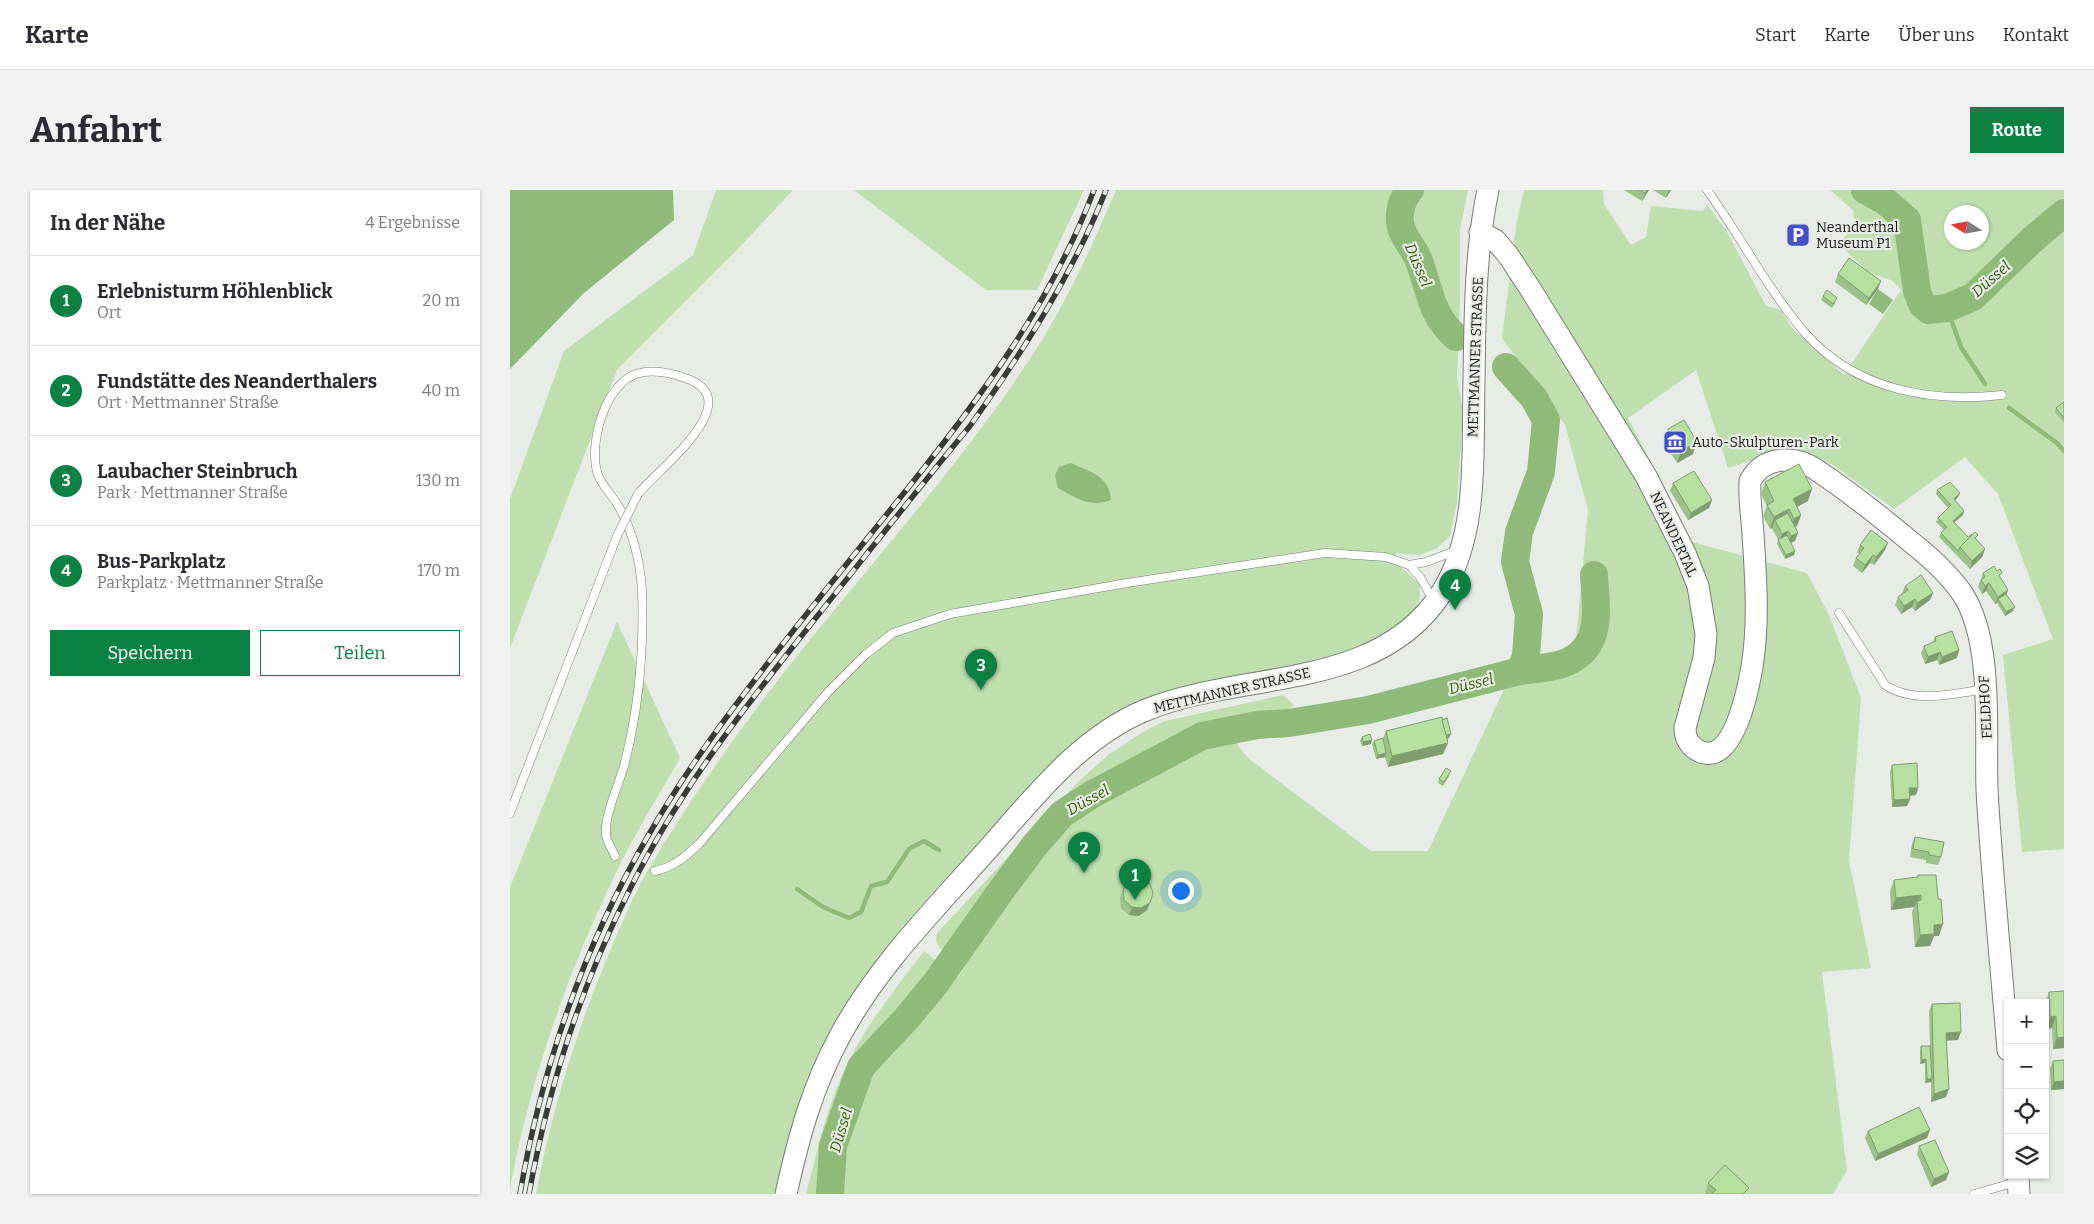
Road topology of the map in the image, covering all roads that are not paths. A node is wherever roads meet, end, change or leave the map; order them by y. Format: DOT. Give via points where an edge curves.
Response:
graph roads {
  1 [pos="1488,190"];
  2 [pos="1707,190"];
  3 [pos="1480,232"];
  4 [pos="2002,395"];
  5 [pos="1784,460"];
  6 [pos="1462,547"];
  7 [pos="1409,565"];
  8 [pos="1434,603"];
  9 [pos="1839,613"];
  10 [pos="1985,689"];
  11 [pos="510,813"];
  12 [pos="616,856"];
  13 [pos="655,871"];
  14 [pos="2008,1044"];
  15 [pos="2018,1184"];
  16 [pos="786,1194"];
  17 [pos="1974,1194"];
  1 -- 3 [label="main road, METTMANNER STRASSE"];
  2 -- 4 [label="lane" via="1775,294 1807,336 1835,360 1905,392 1943,398"];
  3 -- 5 [label="main road, NEANDERTAL" via="1495,240 1531,290 1646,476 1686,553 1698,586 1706,634 1704,658 1685,736 1702,752 1716,752 1729,741 1752,668 1757,605 1750,481 1761,467"];
  3 -- 6 [label="main road, METTMANNER STRASSE" via="1470,496"];
  5 -- 10 [label="main road, FELDHOF" via="1811,465 1856,497 1939,566 1962,594 1976,625"];
  6 -- 7 [label="lane" via="1426,562"];
  6 -- 8 [label="main road, METTMANNER STRASSE" via="1451,577"];
  7 -- 8 [label="lane" via="1420,577"];
  7 -- 13 [label="lane" via="1361,554 1294,556 950,614 893,633 865,655 828,692 699,844 679,862"];
  8 -- 16 [label="main road, METTMANNER STRASSE" via="1416,624 1393,642 1360,659 1177,700 1146,710 1114,726 1082,750 911,935 864,996 820,1074 802,1125"];
  9 -- 10 [label="lane" via="1885,685 1896,692 1912,696"];
  10 -- 14 [label="main road, FELDHOF" via="1988,790"];
  11 -- 12 [label="lane, bridge" via="617,536 638,494 646,483 688,443 708,411 708,398 696,382 657,370 637,373 621,382 610,398 596,440 597,472 618,505 635,544 642,588 642,646 636,711 625,762 608,816 606,835"];
  15 -- 17 [label="lane"];
}
